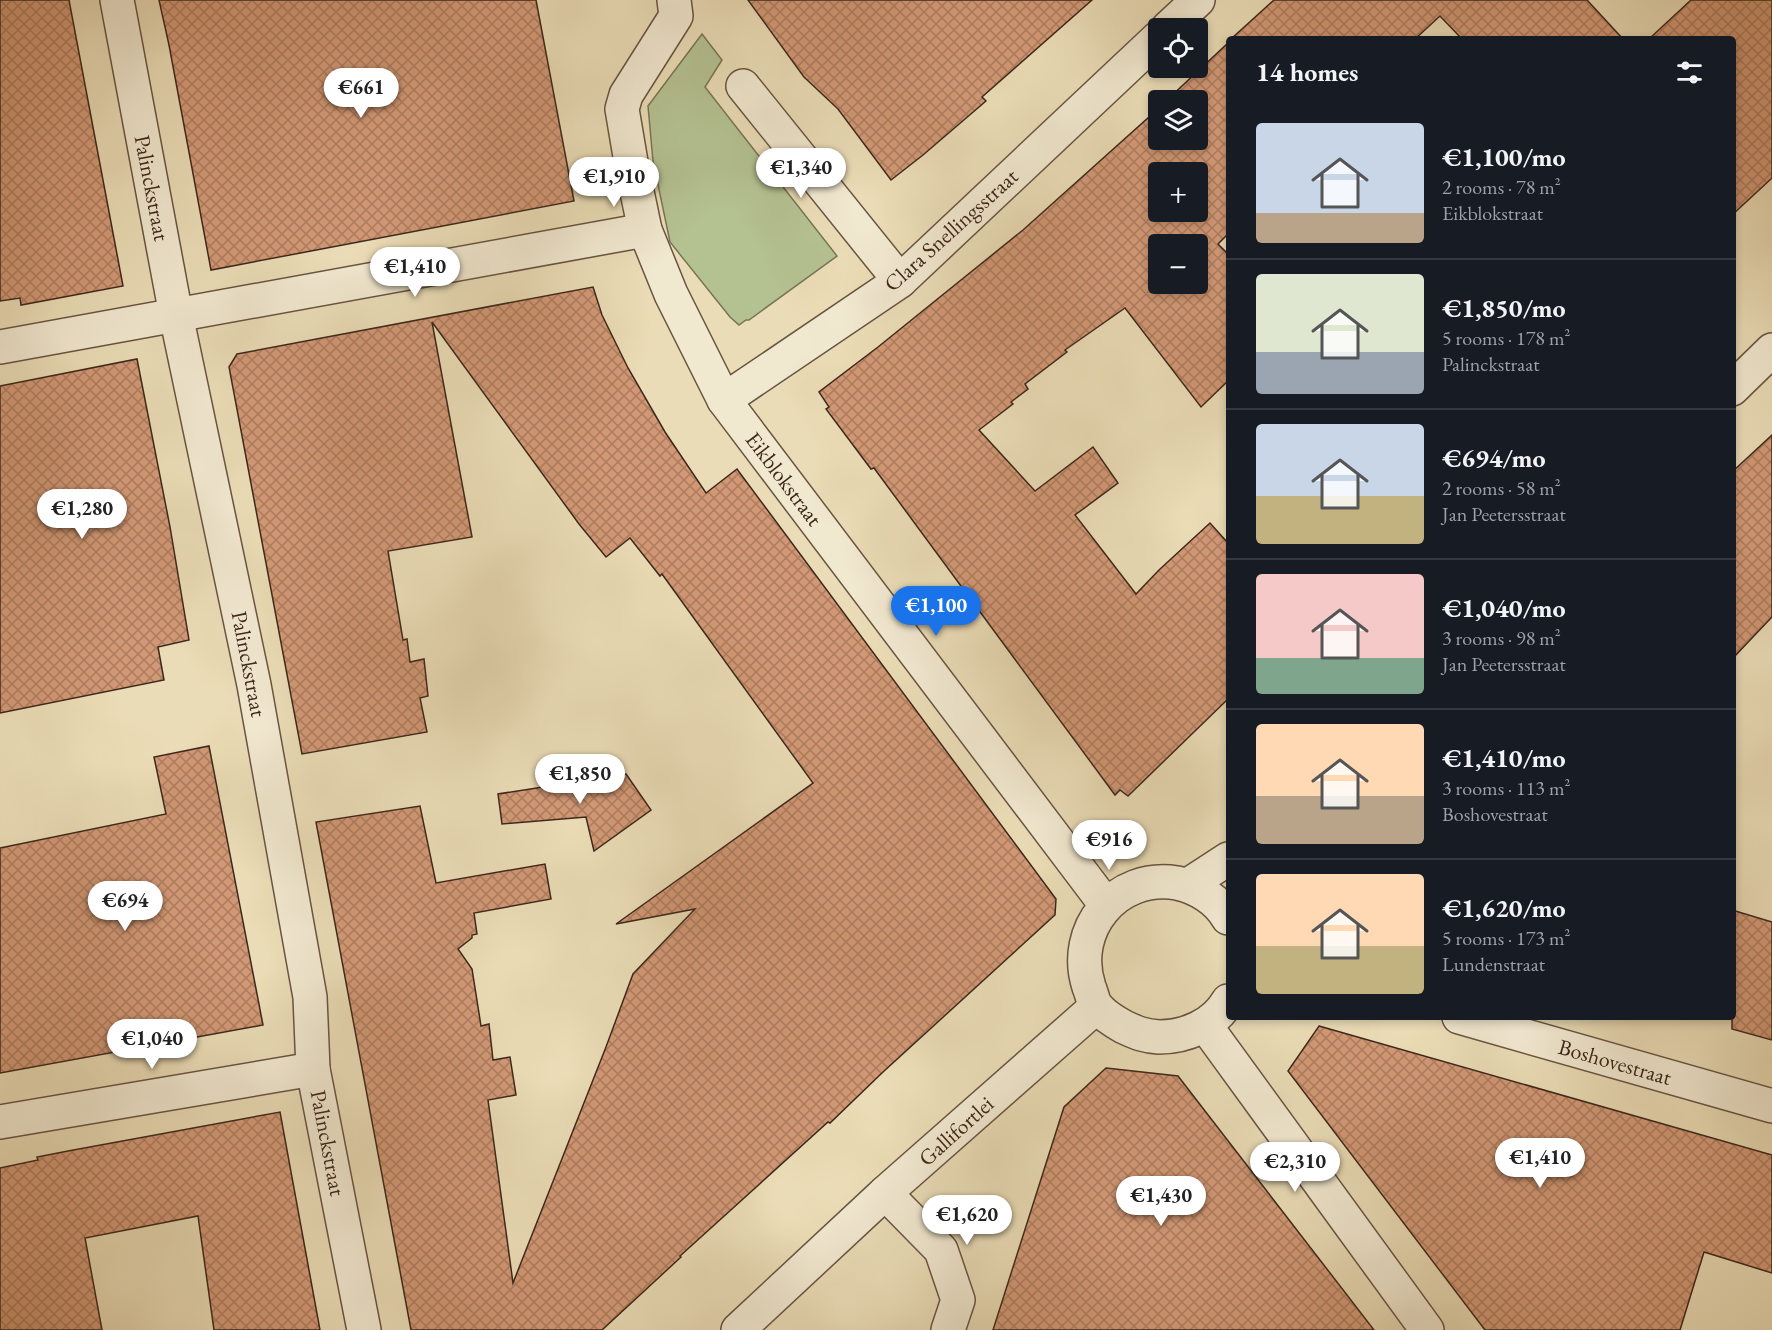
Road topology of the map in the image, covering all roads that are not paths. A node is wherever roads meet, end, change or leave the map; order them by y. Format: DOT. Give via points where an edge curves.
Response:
graph roads {
  1 [pos="117,0"];
  2 [pos="674,0"];
  3 [pos="1198,0"];
  4 [pos="1179,18"];
  5 [pos="1148,47"];
  6 [pos="743,86"];
  7 [pos="645,230"];
  8 [pos="900,281"];
  9 [pos="176,315"];
  10 [pos="0,347"];
  11 [pos="1772,351"];
  12 [pos="1736,385"];
  13 [pos="724,400"];
  14 [pos="1226,860"];
  15 [pos="1188,885"];
  16 [pos="1106,905"];
  17 [pos="1226,912"];
  18 [pos="1226,1005"];
  19 [pos="1096,1007"];
  20 [pos="1470,1020"];
  21 [pos="1205,1025"];
  22 [pos="313,1069"];
  23 [pos="1772,1106"];
  24 [pos="0,1122"];
  25 [pos="885,1193"];
  26 [pos="364,1330"];
  27 [pos="738,1330"];
  28 [pos="948,1330"];
  29 [pos="1427,1330"];
  1 -- 9 [label="street, Palinckstraat"];
  2 -- 7 [label="street, Eikblokstraat" via="676,16 626,95 622,110"];
  3 -- 4 [label="street"];
  5 -- 8 [label="street, Clara Snellingsstraat"];
  6 -- 8 [label="street"];
  7 -- 9 [label="street"];
  7 -- 13 [label="street, Eikblokstraat" via="670,294"];
  8 -- 13 [label="street, Clara Snellingsstraat"];
  9 -- 10 [label="street"];
  9 -- 22 [label="street, Palinckstraat" via="254,685 310,997"];
  11 -- 12 [label="street"];
  13 -- 16 [label="street, Eikblokstraat"];
  14 -- 15 [label="street"];
  15 -- 16 [label="street" via="1144,884 1124,891"];
  15 -- 17 [label="street" via="1210,897"];
  16 -- 19 [label="street" via="1092,926 1084,950 1086,976"];
  18 -- 21 [label="street"];
  19 -- 21 [label="street" via="1143,1036 1174,1037"];
  19 -- 25 [label="street, Gallifortlei"];
  20 -- 23 [label="street, Boshovestraat"];
  21 -- 29 [label="street"];
  22 -- 24 [label="street"];
  22 -- 26 [label="street, Palinckstraat"];
  25 -- 27 [label="street, Gallifortlei"];
  25 -- 28 [label="street" via="941,1250 958,1300"];
}
